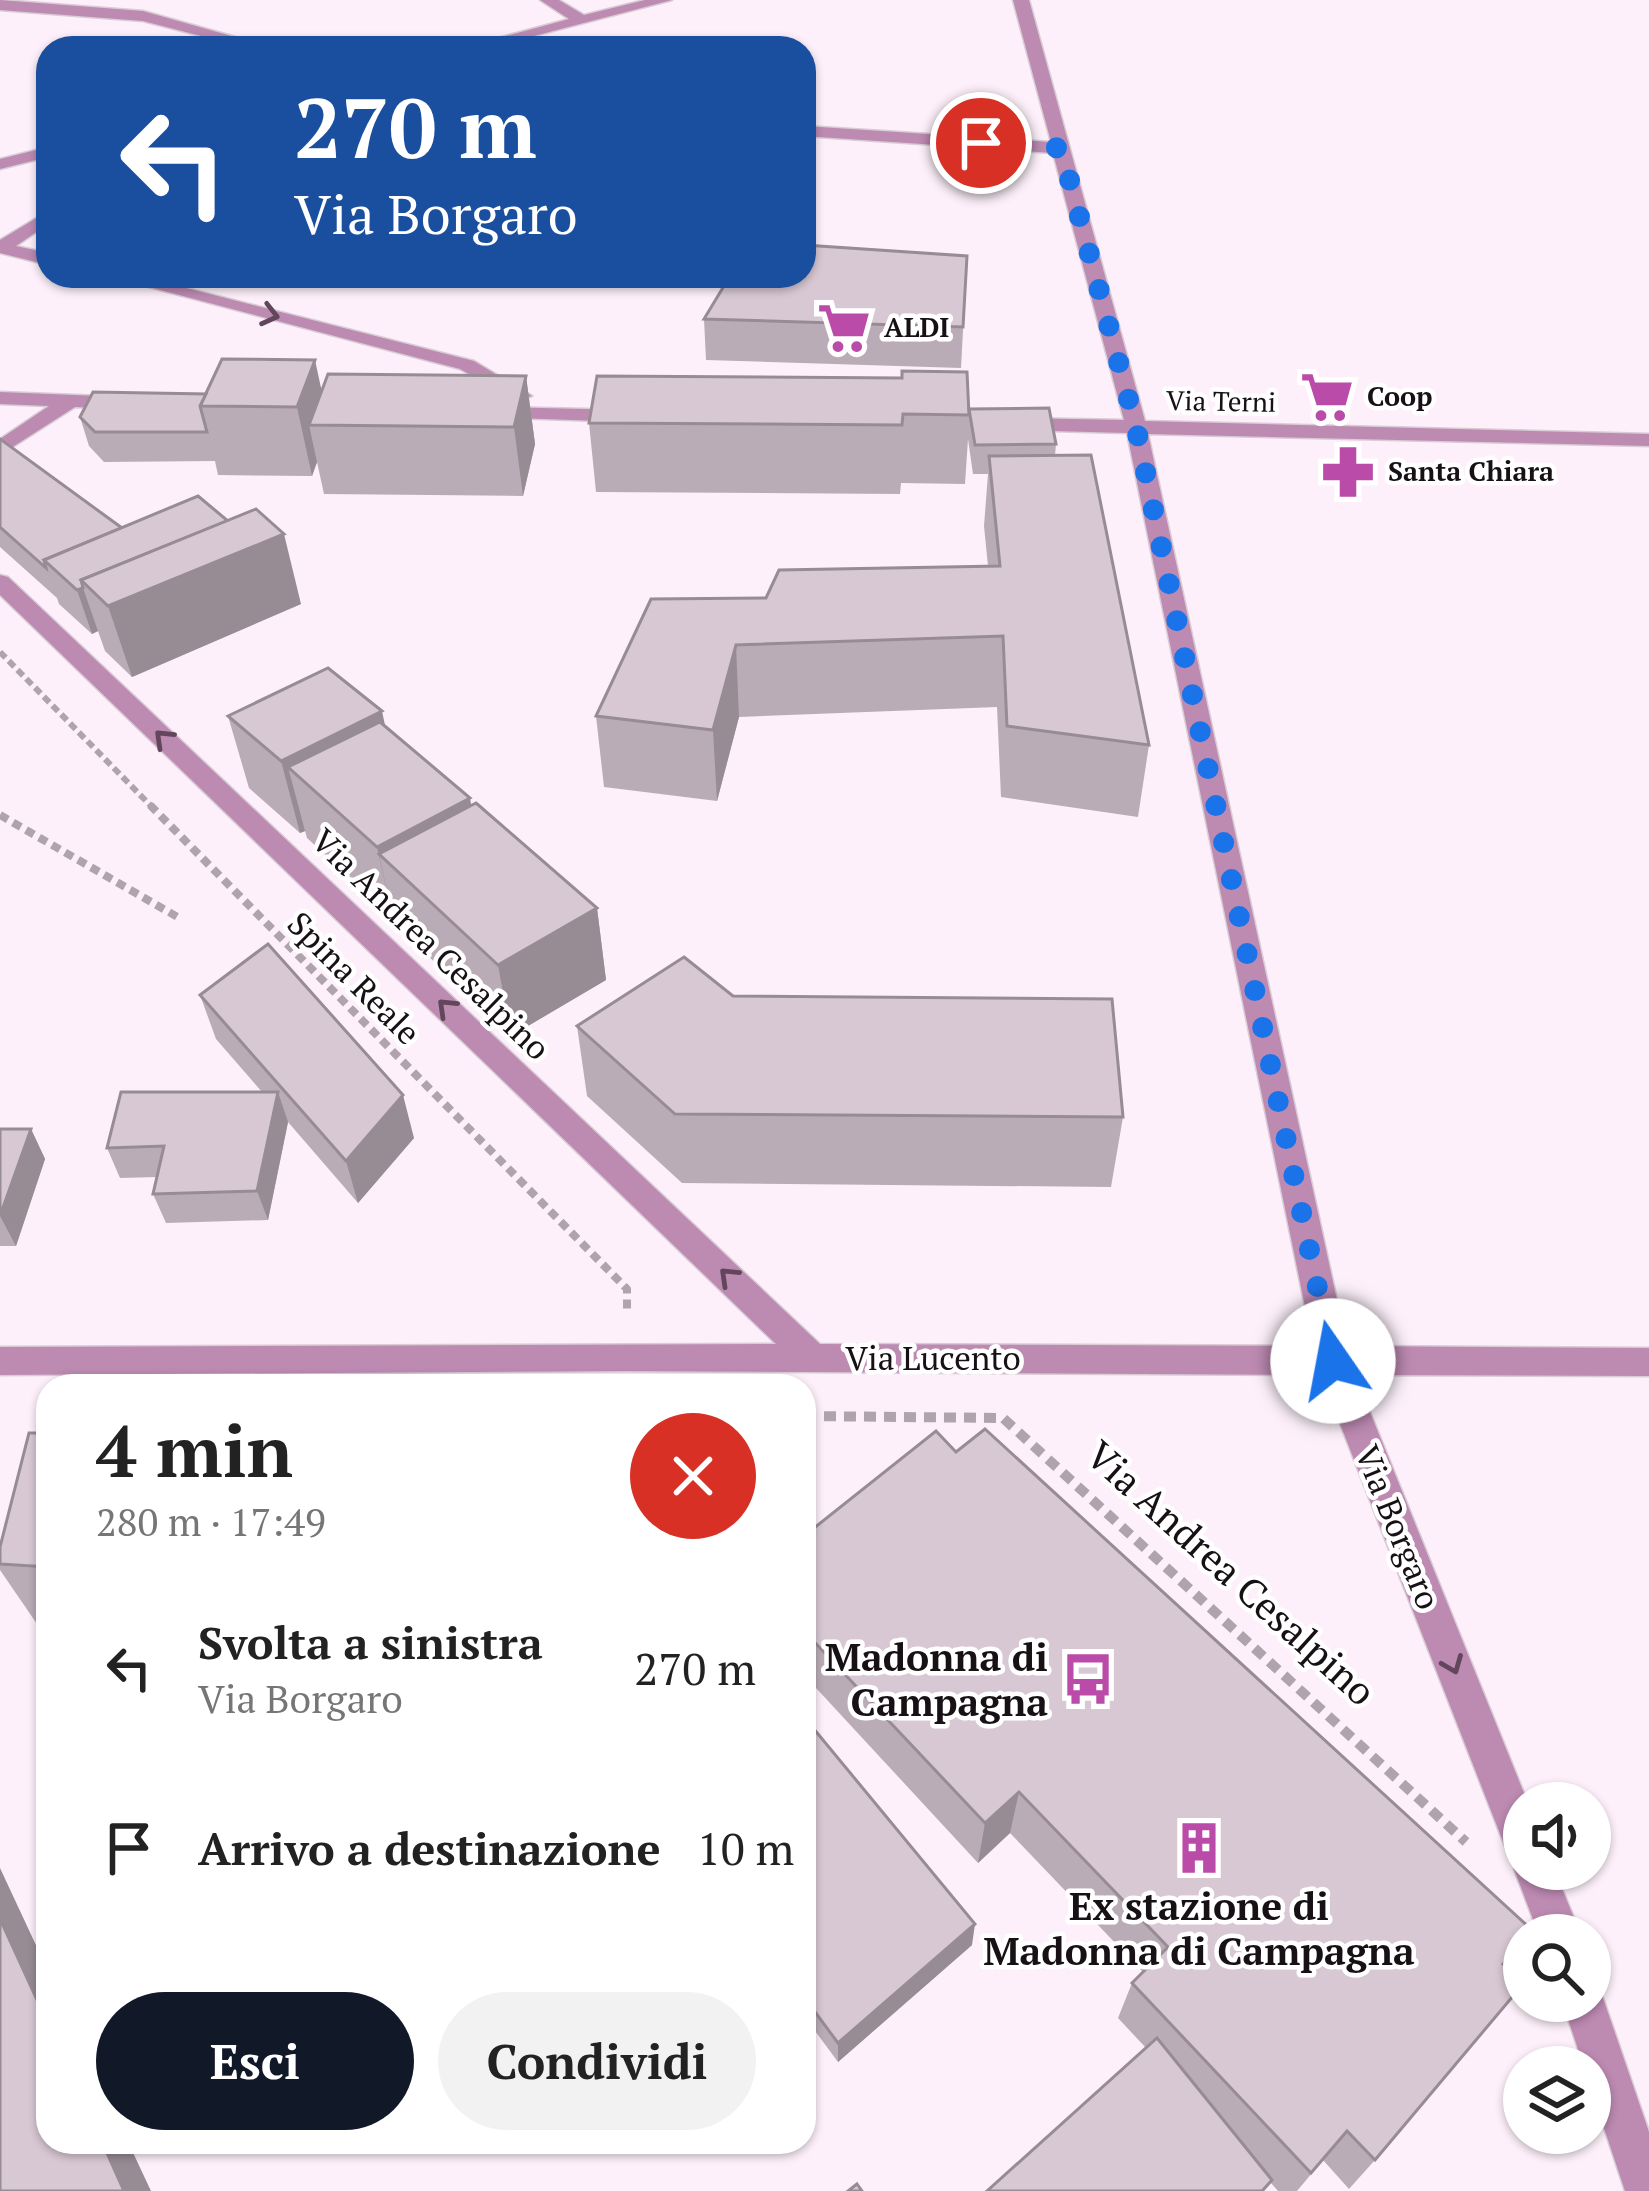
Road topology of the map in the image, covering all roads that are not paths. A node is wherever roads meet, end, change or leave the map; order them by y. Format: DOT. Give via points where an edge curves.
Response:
graph roads {
  1 [pos="548,0"];
  2 [pos="664,0"];
  3 [pos="1021,0"];
  4 [pos="0,5"];
  5 [pos="582,20"];
  6 [pos="220,36"];
  7 [pos="517,36"];
  8 [pos="816,132"];
  9 [pos="1061,148"];
  10 [pos="36,155"];
  11 [pos="0,164"];
  12 [pos="36,224"];
  13 [pos="1,247"];
  14 [pos="36,256"];
  15 [pos="164,288"];
  16 [pos="0,398"];
  17 [pos="69,402"];
  18 [pos="139,404"];
  19 [pos="466,412"];
  20 [pos="536,414"];
  21 [pos="655,416"];
  22 [pos="990,424"];
  23 [pos="1136,427"];
  24 [pos="1649,440"];
  25 [pos="0,449"];
  26 [pos="0,582"];
  27 [pos="812,1357"];
  28 [pos="0,1361"];
  29 [pos="1333,1361"];
  30 [pos="1649,1362"];
  31 [pos="1503,1791"];
  32 [pos="1590,2022"];
  33 [pos="1647,2191"];
  1 -- 5 [label="street"];
  2 -- 5 [label="street"];
  3 -- 9 [label="street, Via Borgaro"];
  4 -- 6 [label="street" via="143,16"];
  5 -- 7 [label="street"];
  8 -- 9 [label="street"];
  9 -- 23 [label="street, Via Borgaro"];
  10 -- 11 [label="street"];
  12 -- 13 [label="street"];
  13 -- 14 [label="street"];
  15 -- 20 [label="street, one-way" via="467,364 518,391"];
  16 -- 17 [label="street"];
  17 -- 18 [label="street"];
  17 -- 25 [label="street"];
  19 -- 20 [label="street"];
  20 -- 21 [label="street"];
  22 -- 23 [label="street, Via Terni"];
  23 -- 24 [label="street, Via Terni"];
  23 -- 29 [label="street, Via Borgaro"];
  27 -- 26 [label="street, Via Andrea Cesalpino, one-way"];
  27 -- 28 [label="street, Via Lucento"];
  27 -- 29 [label="street, Via Lucento"];
  29 -- 30 [label="street, Via Lucento"];
  29 -- 31 [label="street, Via Borgaro, one-way"];
  32 -- 33 [label="street"];
}
